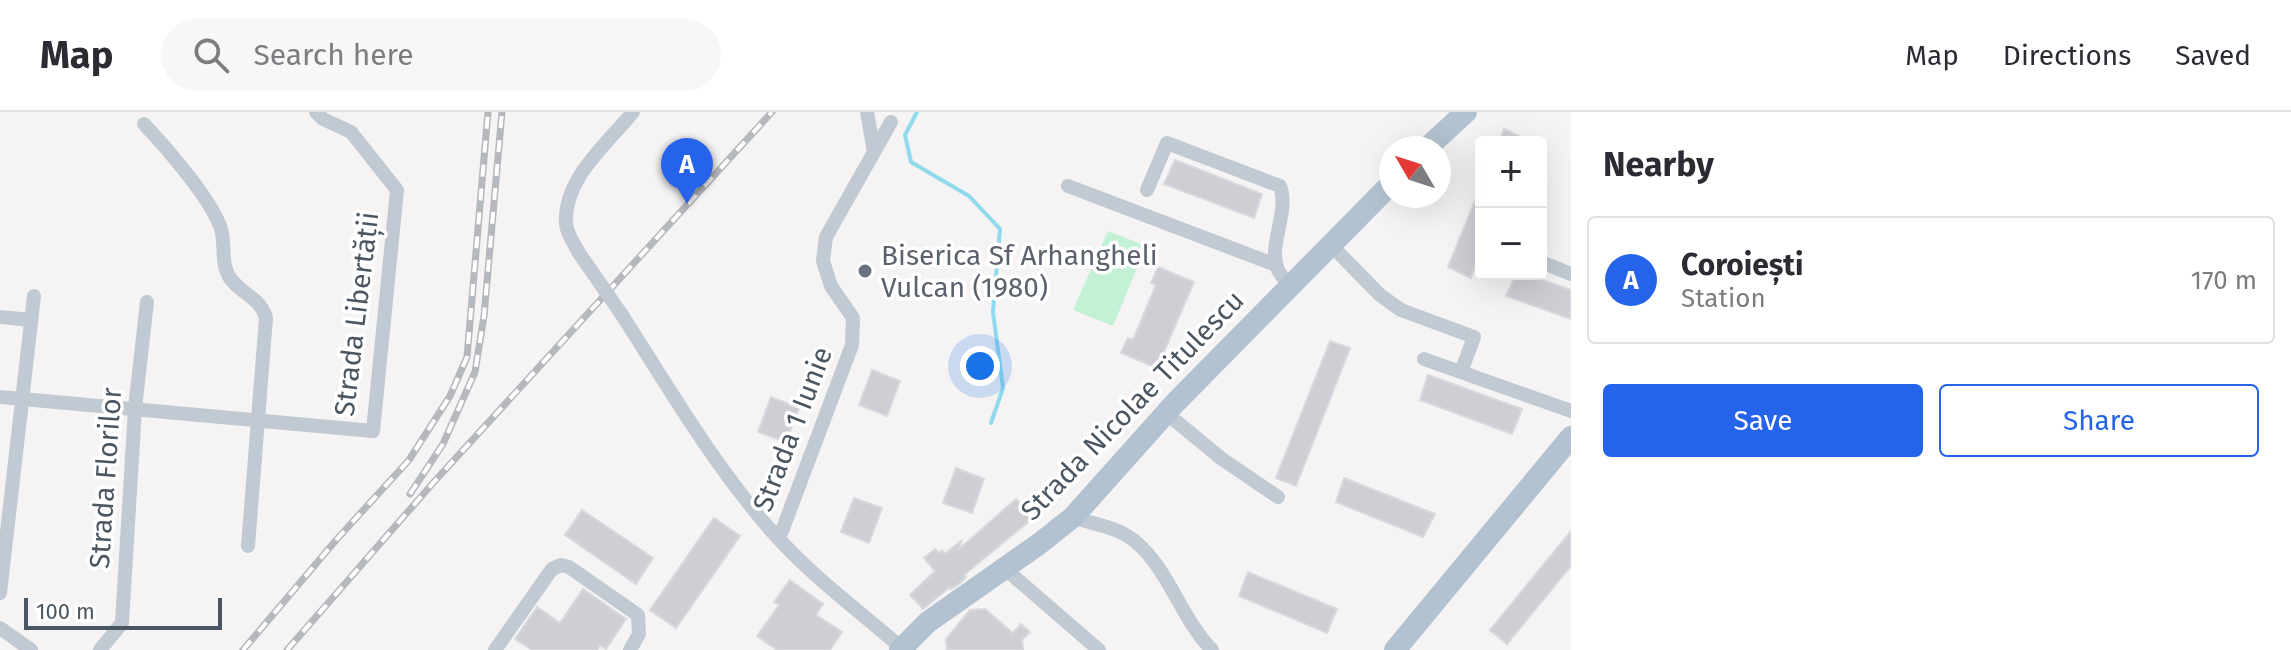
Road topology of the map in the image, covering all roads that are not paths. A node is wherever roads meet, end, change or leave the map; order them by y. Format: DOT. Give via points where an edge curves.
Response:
graph roads {
  1 [pos="316,112"];
  2 [pos="633,112"];
  3 [pos="867,112"];
  4 [pos="1466,112"];
  5 [pos="891,122"];
  6 [pos="144,124"];
  7 [pos="1440,136"];
  8 [pos="874,152"];
  9 [pos="1068,186"];
  10 [pos="1147,190"];
  11 [pos="1379,196"];
  12 [pos="1331,245"];
  13 [pos="1547,264"];
  14 [pos="1276,265"];
  15 [pos="1571,274"];
  16 [pos="1290,286"];
  17 [pos="34,296"];
  18 [pos="147,302"];
  19 [pos="0,317"];
  20 [pos="31,320"];
  21 [pos="1424,359"];
  22 [pos="1461,372"];
  23 [pos="0,397"];
  24 [pos="21,399"];
  25 [pos="135,408"];
  26 [pos="1571,411"];
  27 [pos="1166,413"];
  28 [pos="258,421"];
  29 [pos="1571,437"];
  30 [pos="1278,497"];
  31 [pos="1073,517"];
  32 [pos="779,539"];
  33 [pos="248,546"];
  34 [pos="1004,568"];
  35 [pos="0,593"];
  36 [pos="0,628"];
  37 [pos="902,649"];
  38 [pos="31,650"];
  39 [pos="100,650"];
  40 [pos="495,650"];
  41 [pos="630,650"];
  42 [pos="1099,650"];
  43 [pos="1212,650"];
  44 [pos="1395,650"];
  1 -- 28 [label="street, Strada Libertății" via="351,132 397,190 373,431"];
  2 -- 32 [label="street, bridge" via="575,182 566,227 701,438"];
  3 -- 8 [label="street"];
  4 -- 7 [label="main road"];
  5 -- 8 [label="street, Strada 1 Iunie"];
  6 -- 28 [label="street" via="168,149 221,228 230,278 264,307"];
  8 -- 32 [label="street, Strada 1 Iunie" via="826,237 823,261 831,286 853,318 852,345"];
  9 -- 14 [label="street"];
  10 -- 14 [label="street" via="1167,143 1280,186"];
  11 -- 12 [label="main road, Strada Nicolae Titulescu"];
  12 -- 16 [label="main road, Strada Nicolae Titulescu"];
  12 -- 22 [label="street" via="1401,310 1474,337"];
  13 -- 15 [label="street"];
  14 -- 16 [label="street"];
  16 -- 27 [label="main road, Strada Nicolae Titulescu"];
  17 -- 20 [label="street"];
  18 -- 25 [label="street, Strada Florilor"];
  19 -- 20 [label="street"];
  20 -- 24 [label="street"];
  21 -- 22 [label="street"];
  22 -- 26 [label="street"];
  23 -- 24 [label="street, Strada Libertății"];
  24 -- 25 [label="street, Strada Libertății"];
  24 -- 35 [label="street"];
  25 -- 28 [label="street, Strada Libertății"];
  25 -- 39 [label="street, Strada Florilor" via="122,623"];
  27 -- 30 [label="street"];
  27 -- 31 [label="main road, Strada Nicolae Titulescu"];
  28 -- 33 [label="street"];
  29 -- 44 [label="main road"];
  31 -- 34 [label="main road, Strada Nicolae Titulescu"];
  31 -- 43 [label="street" via="1112,528 1143,548"];
  32 -- 37 [label="street"];
  34 -- 37 [label="main road, Strada Nicolae Titulescu" via="928,622"];
  34 -- 42 [label="street"];
  36 -- 38 [label="street"];
  40 -- 41 [label="street" via="552,569 561,565 638,615 639,634"];
}
